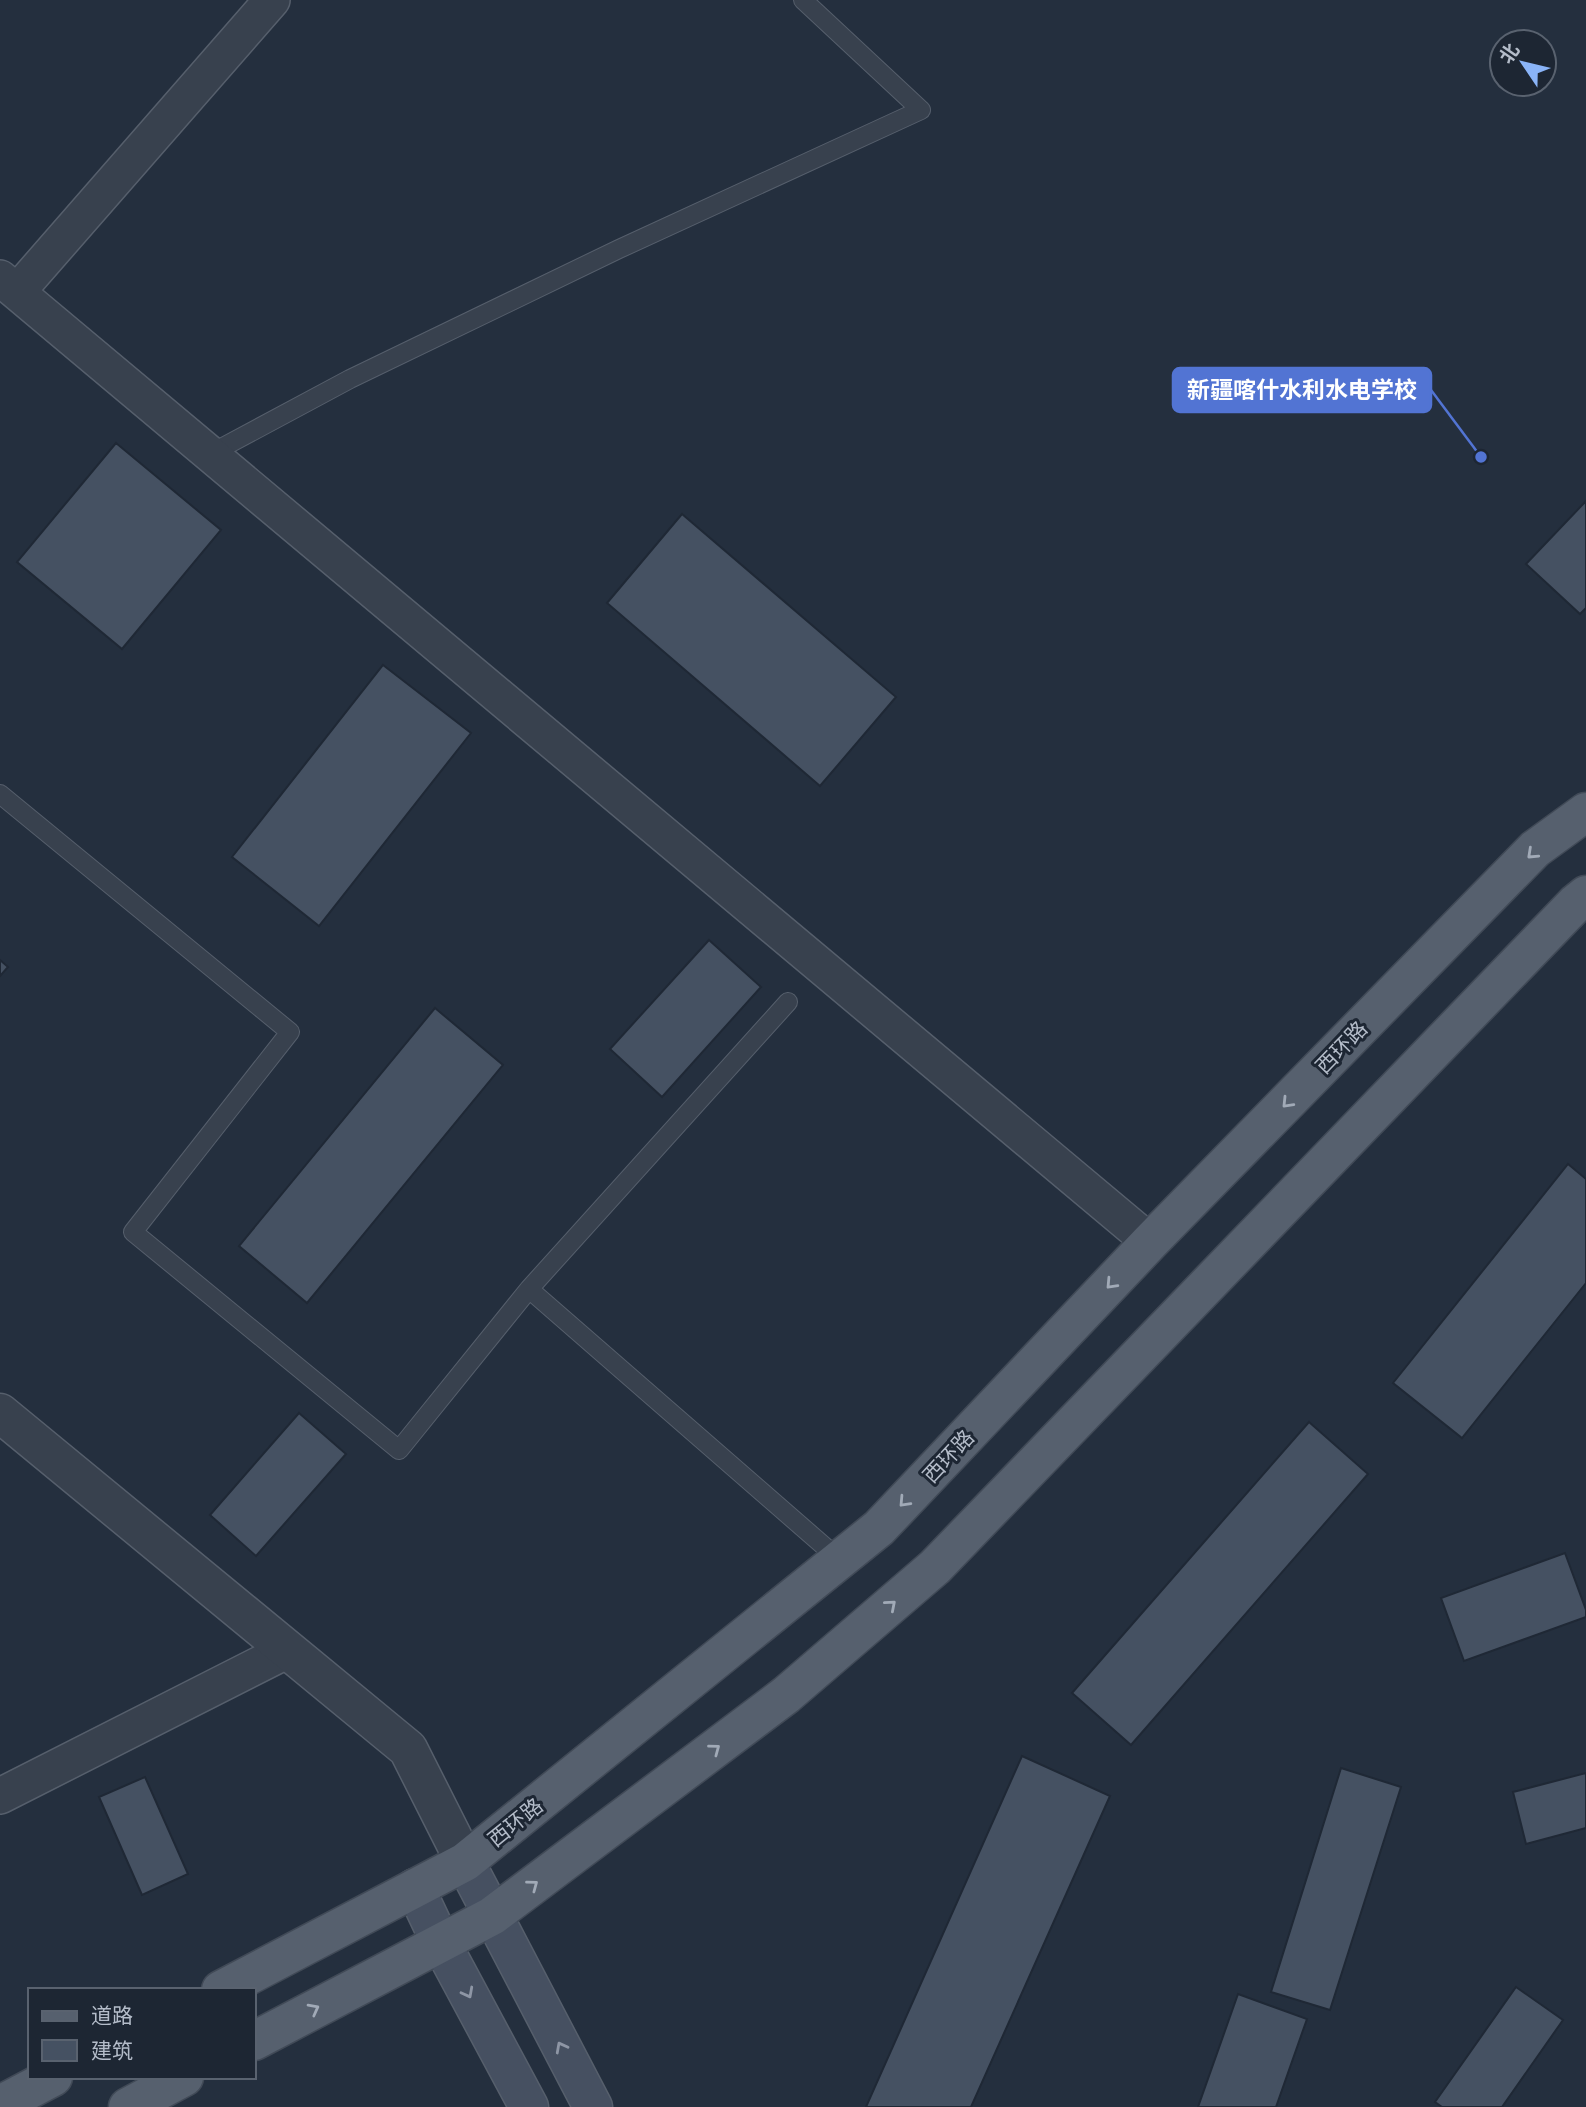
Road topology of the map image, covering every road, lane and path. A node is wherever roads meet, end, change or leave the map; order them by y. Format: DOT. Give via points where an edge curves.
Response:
graph roads {
  1 [pos="272,0"];
  2 [pos="803,0"];
  3 [pos="8,285"];
  4 [pos="210,454"];
  5 [pos="0,794"];
  6 [pos="1586,812"];
  7 [pos="1586,895"];
  8 [pos="788,1002"];
  9 [pos="1150,1242"];
  10 [pos="529,1289"];
  11 [pos="0,1413"];
  12 [pos="840,1560"];
  13 [pos="288,1650"];
  14 [pos="0,1796"];
  15 [pos="465,1862"];
  16 [pos="415,1888"];
  17 [pos="492,1916"];
  18 [pos="441,1943"];
  19 [pos="225,1988"];
  20 [pos="256,2040"];
  21 [pos="49,2079"];
  22 [pos="180,2079"];
  23 [pos="0,2105"];
  24 [pos="128,2107"];
  25 [pos="529,2107"];
  26 [pos="593,2107"];
  1 -- 3 [label="street"];
  2 -- 4 [label="lane" via="921,110 350,379"];
  3 -- 4 [label="street"];
  4 -- 9 [label="street"];
  5 -- 10 [label="lane" via="290,1032 133,1233 399,1450"];
  6 -- 9 [label="main road, 西环路, one-way" via="1535,849"];
  17 -- 7 [label="main road, one-way" via="786,1696 935,1567"];
  8 -- 10 [label="lane"];
  9 -- 12 [label="main road, 西环路, one-way" via="879,1528"];
  10 -- 12 [label="lane"];
  11 -- 13 [label="street"];
  12 -- 15 [label="main road, 西环路"];
  13 -- 14 [label="street"];
  13 -- 15 [label="street" via="408,1749"];
  15 -- 16 [label="main road, 西环路"];
  15 -- 17 [label="main road"];
  16 -- 18 [label="main road"];
  16 -- 19 [label="main road, 西环路"];
  17 -- 18 [label="main road"];
  26 -- 17 [label="main road, one-way"];
  20 -- 18 [label="main road, one-way"];
  18 -- 25 [label="main road, one-way"];
  21 -- 23 [label="main road"];
  22 -- 24 [label="main road"];
}
